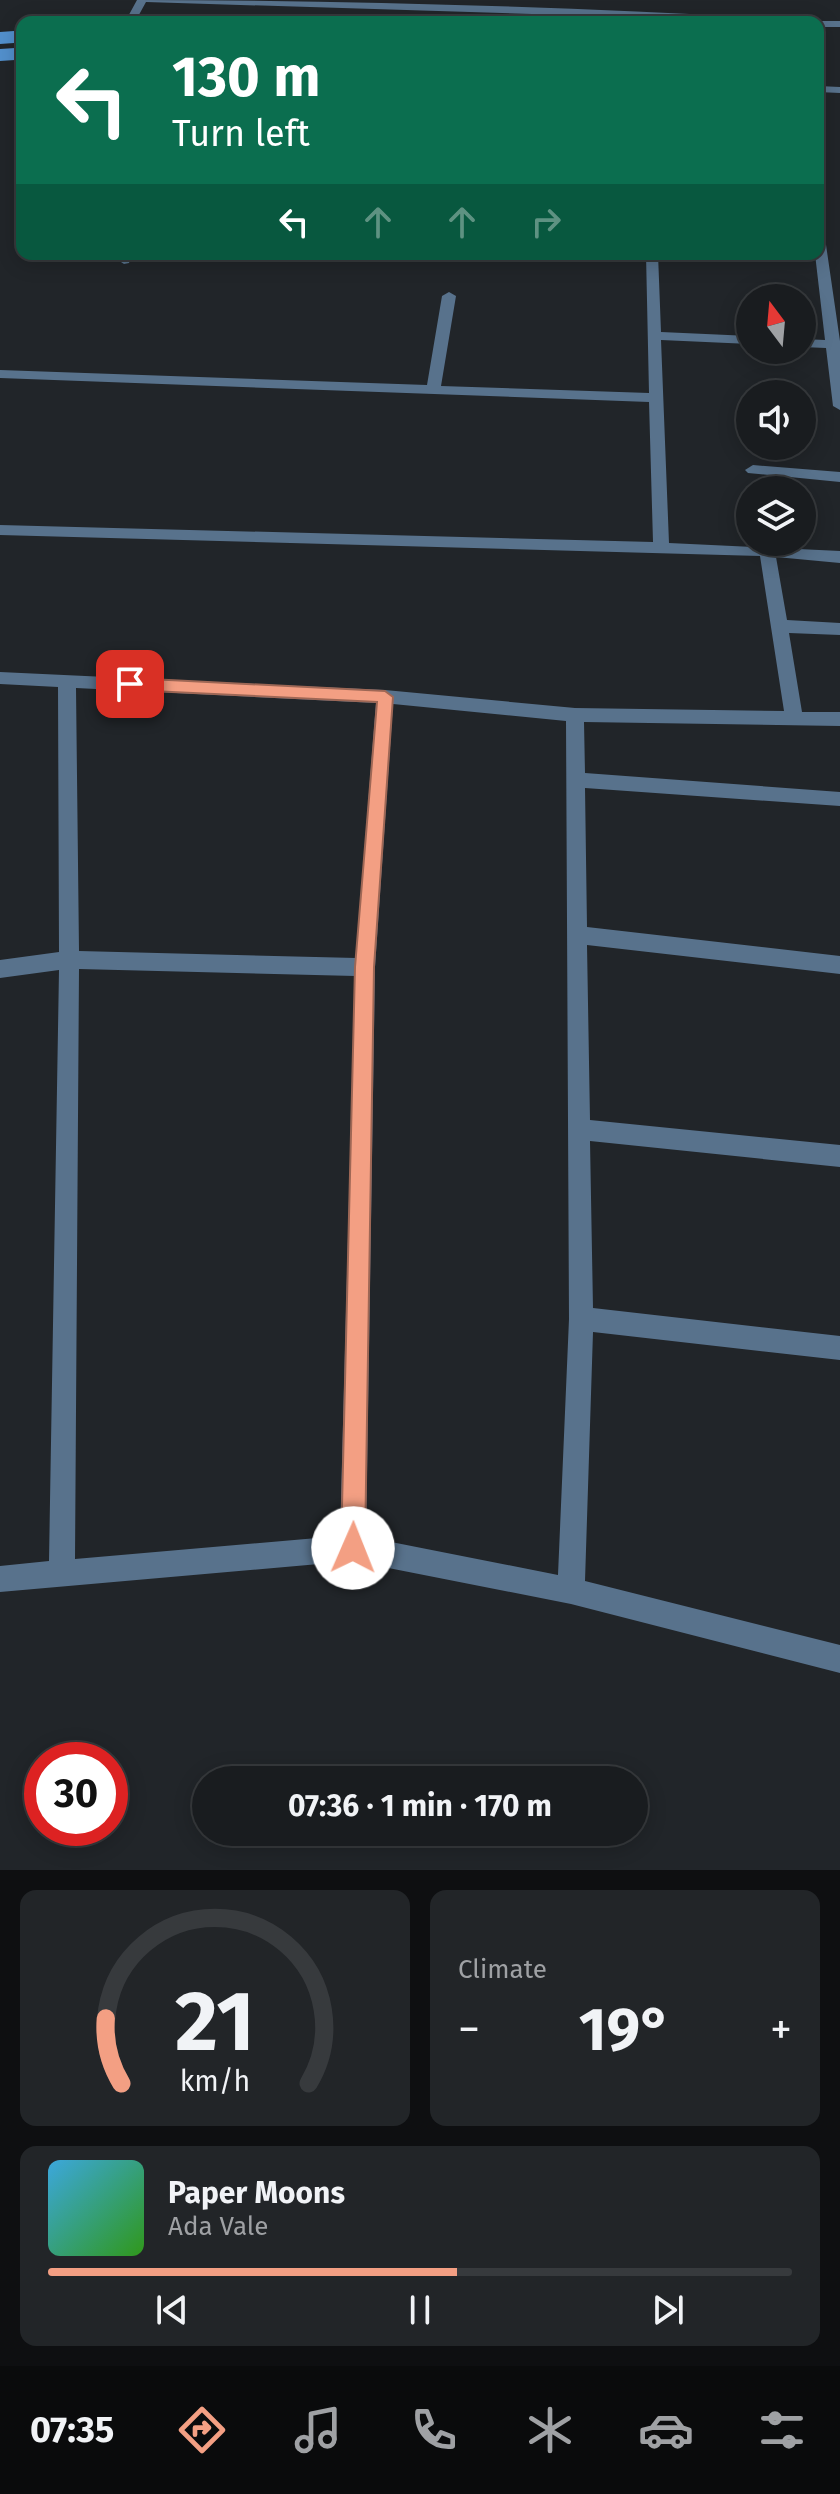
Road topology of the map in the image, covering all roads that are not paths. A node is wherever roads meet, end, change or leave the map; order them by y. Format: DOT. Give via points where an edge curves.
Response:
graph roads {
  1 [pos="145,0"];
  2 [pos="293,6"];
  3 [pos="544,6"];
  4 [pos="485,16"];
  5 [pos="627,16"];
  6 [pos="824,253"];
  7 [pos="652,260"];
  8 [pos="449,296"];
  9 [pos="656,336"];
  10 [pos="736,339"];
  11 [pos="816,344"];
  12 [pos="836,345"];
  13 [pos="0,374"];
  14 [pos="433,390"];
  15 [pos="656,398"];
  16 [pos="840,406"];
  17 [pos="753,470"];
  18 [pos="840,477"];
  19 [pos="0,530"];
  20 [pos="661,548"];
  21 [pos="736,550"];
  22 [pos="816,555"];
  23 [pos="768,556"];
  24 [pos="840,557"];
  25 [pos="779,626"];
  26 [pos="840,629"];
  27 [pos="0,678"];
  28 [pos="67,681"];
  29 [pos="385,697"];
  30 [pos="575,715"];
  31 [pos="794,717"];
  32 [pos="840,719"];
  33 [pos="576,780"];
  34 [pos="840,799"];
  35 [pos="577,935"];
  36 [pos="69,960"];
  37 [pos="840,965"];
  38 [pos="365,967"];
  39 [pos="0,969"];
  40 [pos="579,1129"];
  41 [pos="840,1156"];
  42 [pos="581,1319"];
  43 [pos="840,1348"];
  44 [pos="353,1548"];
  45 [pos="62,1574"];
  46 [pos="0,1579"];
  47 [pos="571,1591"];
  48 [pos="840,1659"];
  1 -- 2 [label="street"];
  2 -- 4 [label="street"];
  3 -- 4 [label="street"];
  3 -- 5 [label="street"];
  6 -- 12 [label="street"];
  7 -- 9 [label="street"];
  8 -- 14 [label="street"];
  9 -- 10 [label="street"];
  9 -- 15 [label="street"];
  11 -- 12 [label="street"];
  12 -- 16 [label="street"];
  13 -- 14 [label="street"];
  14 -- 15 [label="street"];
  15 -- 20 [label="street"];
  17 -- 18 [label="street"];
  19 -- 20 [label="street"];
  20 -- 21 [label="street"];
  22 -- 24 [label="street"];
  23 -- 25 [label="street"];
  25 -- 26 [label="street"];
  25 -- 31 [label="street"];
  27 -- 28 [label="street"];
  28 -- 29 [label="street"];
  28 -- 36 [label="street"];
  29 -- 30 [label="street"];
  29 -- 38 [label="street"];
  30 -- 31 [label="street"];
  30 -- 33 [label="street"];
  31 -- 32 [label="street"];
  33 -- 34 [label="street"];
  33 -- 35 [label="street"];
  35 -- 37 [label="street"];
  35 -- 40 [label="street"];
  36 -- 38 [label="street"];
  36 -- 39 [label="street"];
  36 -- 45 [label="street"];
  38 -- 44 [label="street"];
  40 -- 41 [label="street"];
  40 -- 42 [label="street"];
  42 -- 43 [label="street"];
  42 -- 47 [label="street"];
  44 -- 45 [label="street"];
  44 -- 47 [label="street"];
  45 -- 46 [label="street"];
  47 -- 48 [label="street"];
}
